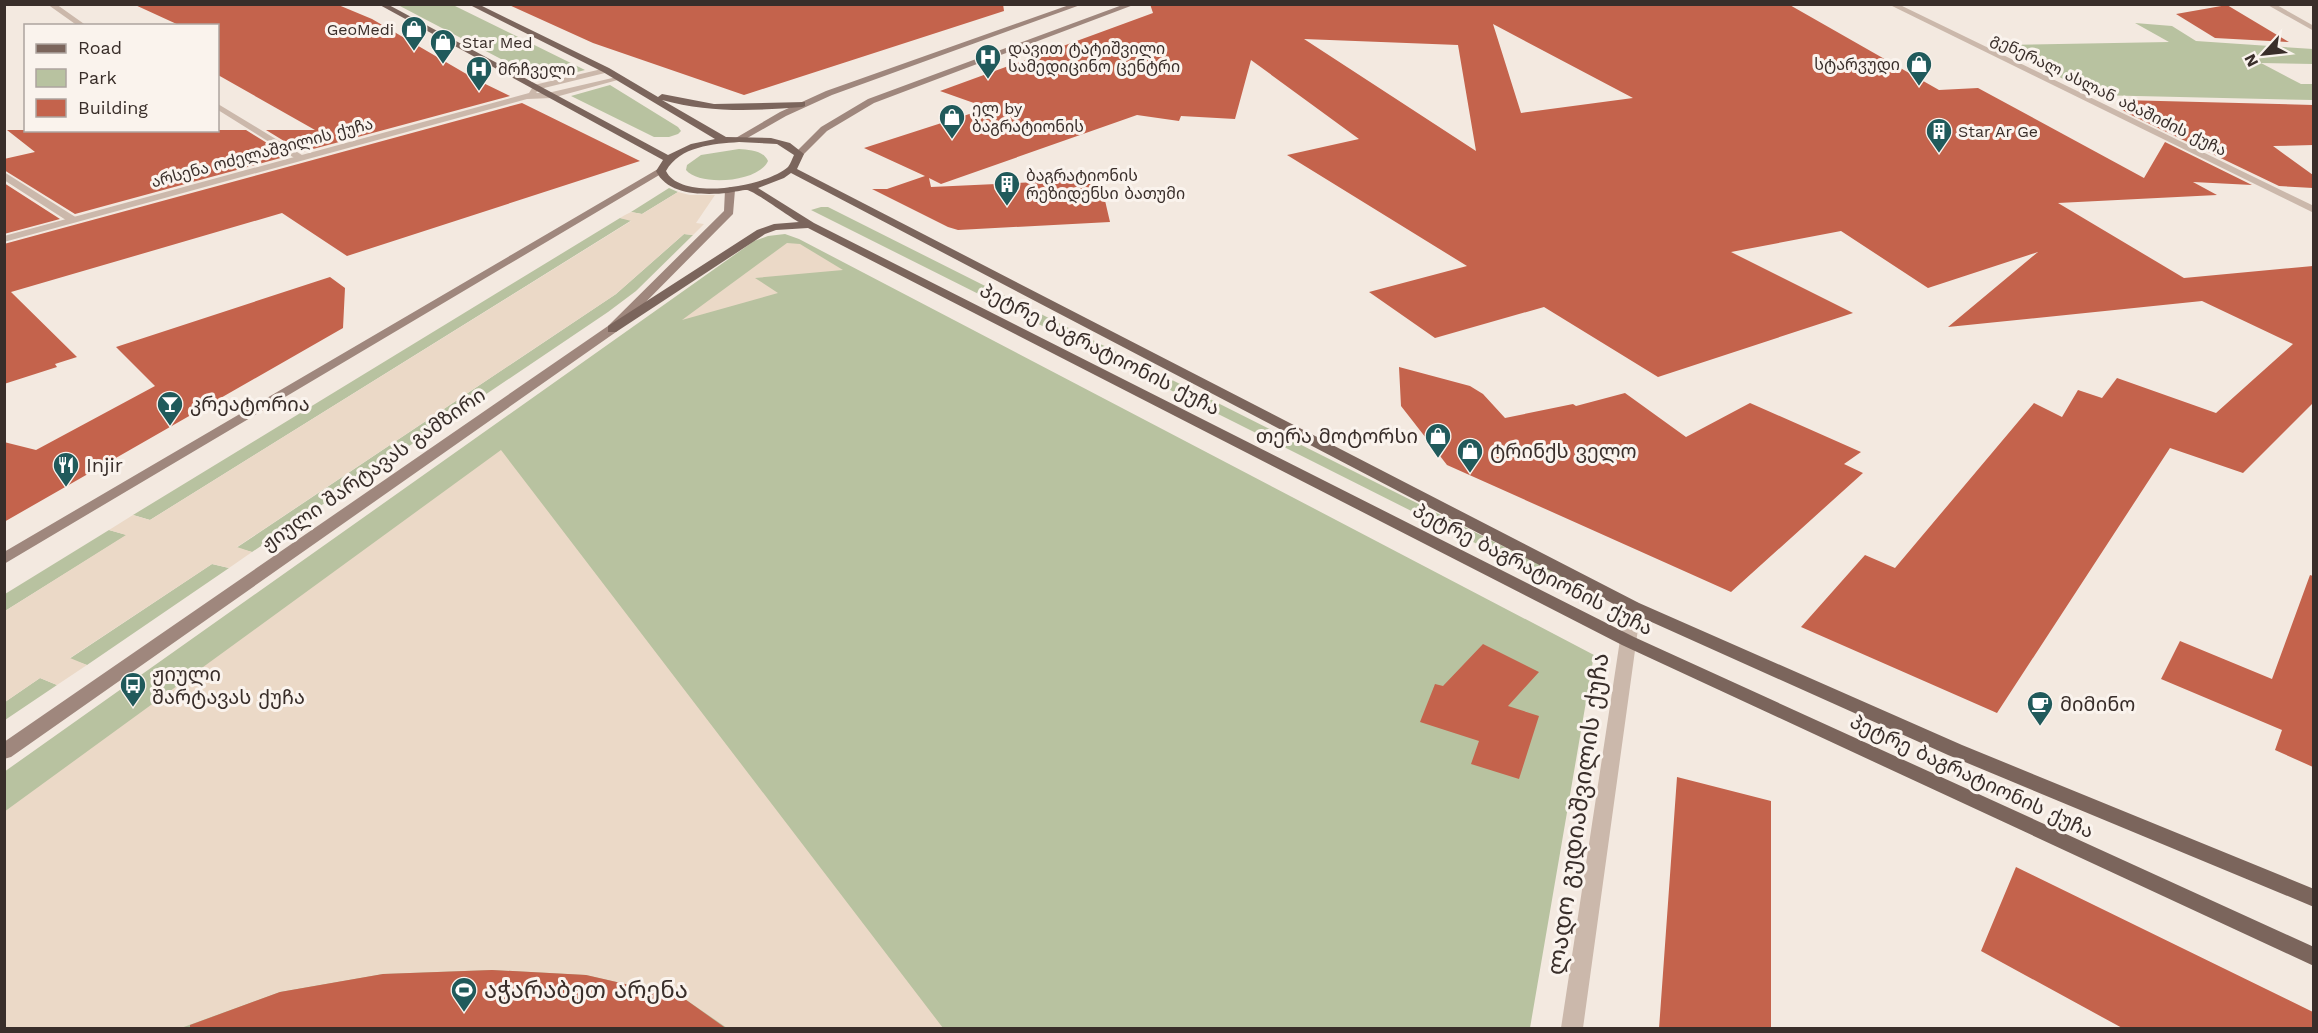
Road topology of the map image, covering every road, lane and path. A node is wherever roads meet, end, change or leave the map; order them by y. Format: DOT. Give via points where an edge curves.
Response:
graph roads {
  1 [pos="50,4"];
  2 [pos="381,4"];
  3 [pos="471,4"];
  4 [pos="1080,4"];
  5 [pos="1133,4"];
  6 [pos="1891,4"];
  7 [pos="2269,4"];
  8 [pos="81,24"];
  9 [pos="2313,29"];
  10 [pos="606,70"];
  11 [pos="621,78"];
  12 [pos="537,87"];
  13 [pos="640,90"];
  14 [pos="552,95"];
  15 [pos="527,96"];
  16 [pos="802,104"];
  17 [pos="219,108"];
  18 [pos="739,139"];
  19 [pos="724,140"];
  20 [pos="799,154"];
  21 [pos="299,157"];
  22 [pos="669,159"];
  23 [pos="792,170"];
  24 [pos="661,171"];
  25 [pos="4,175"];
  26 [pos="750,187"];
  27 [pos="730,190"];
  28 [pos="2313,210"];
  29 [pos="73,220"];
  30 [pos="810,225"];
  31 [pos="4,239"];
  32 [pos="612,329"];
  33 [pos="4,559"];
  34 [pos="1633,607"];
  35 [pos="1628,641"];
  36 [pos="4,752"];
  37 [pos="2313,898"];
  38 [pos="2313,957"];
  39 [pos="1572,1029"];
  1 -- 8 [label="street"];
  2 -- 12 [label="main road"];
  3 -- 10 [label="main road"];
  4 -- 16 [label="main road" via="868,77"];
  5 -- 20 [label="main road" via="871,101 824,129"];
  6 -- 28 [label="street, გენერალ ასლან აბაშიძის ქუჩა"];
  7 -- 9 [label="street"];
  10 -- 11 [label="main road"];
  10 -- 12 [label="street"];
  11 -- 13 [label="main road"];
  11 -- 14 [label="street, არსენა ოძელაშვილის ქუჩა"];
  12 -- 14 [label="main road"];
  12 -- 15 [label="street, არსენა ოძელაშვილის ქუჩა"];
  13 -- 16 [label="main road" via="693,105 733,108"];
  13 -- 19 [label="main road"];
  14 -- 15 [label="street, არსენა ოძელაშვილის ქუჩა"];
  14 -- 22 [label="main road"];
  15 -- 21 [label="street, არსენა ოძელაშვილის ქუჩა"];
  16 -- 18 [label="main road"];
  17 -- 21 [label="street"];
  18 -- 19 [label="main road"];
  18 -- 20 [label="main road" via="778,142"];
  19 -- 22 [label="main road"];
  20 -- 23 [label="main road" via="799,162"];
  21 -- 29 [label="street, არსენა ოძელაშვილის ქუჩა"];
  22 -- 24 [label="main road"];
  23 -- 26 [label="main road"];
  23 -- 34 [label="main road, პეტრე ბაგრატიონის ქუჩა"];
  24 -- 27 [label="main road" via="666,180 681,187"];
  24 -- 33 [label="main road"];
  25 -- 29 [label="street"];
  26 -- 27 [label="main road"];
  26 -- 30 [label="main road, პეტრე ბაგრატიონის ქუჩა"];
  27 -- 32 [label="main road, ჟიული შარტავას გამზირი" via="729,212"];
  29 -- 31 [label="street, არსენა ოძელაშვილის ქუჩა"];
  30 -- 32 [label="main road" via="774,227 761,232"];
  30 -- 35 [label="main road, პეტრე ბაგრატიონის ქუჩა"];
  32 -- 36 [label="main road, ჟიული შარტავას გამზირი"];
  34 -- 35 [label="street, ლადო გუდიაშვილის ქუჩა"];
  34 -- 37 [label="main road, პეტრე ბაგრატიონის ქუჩა" via="1965,754"];
  35 -- 38 [label="main road, პეტრე ბაგრატიონის ქუჩა"];
  35 -- 39 [label="street, ლადო გუდიაშვილის ქუჩა"];
}
